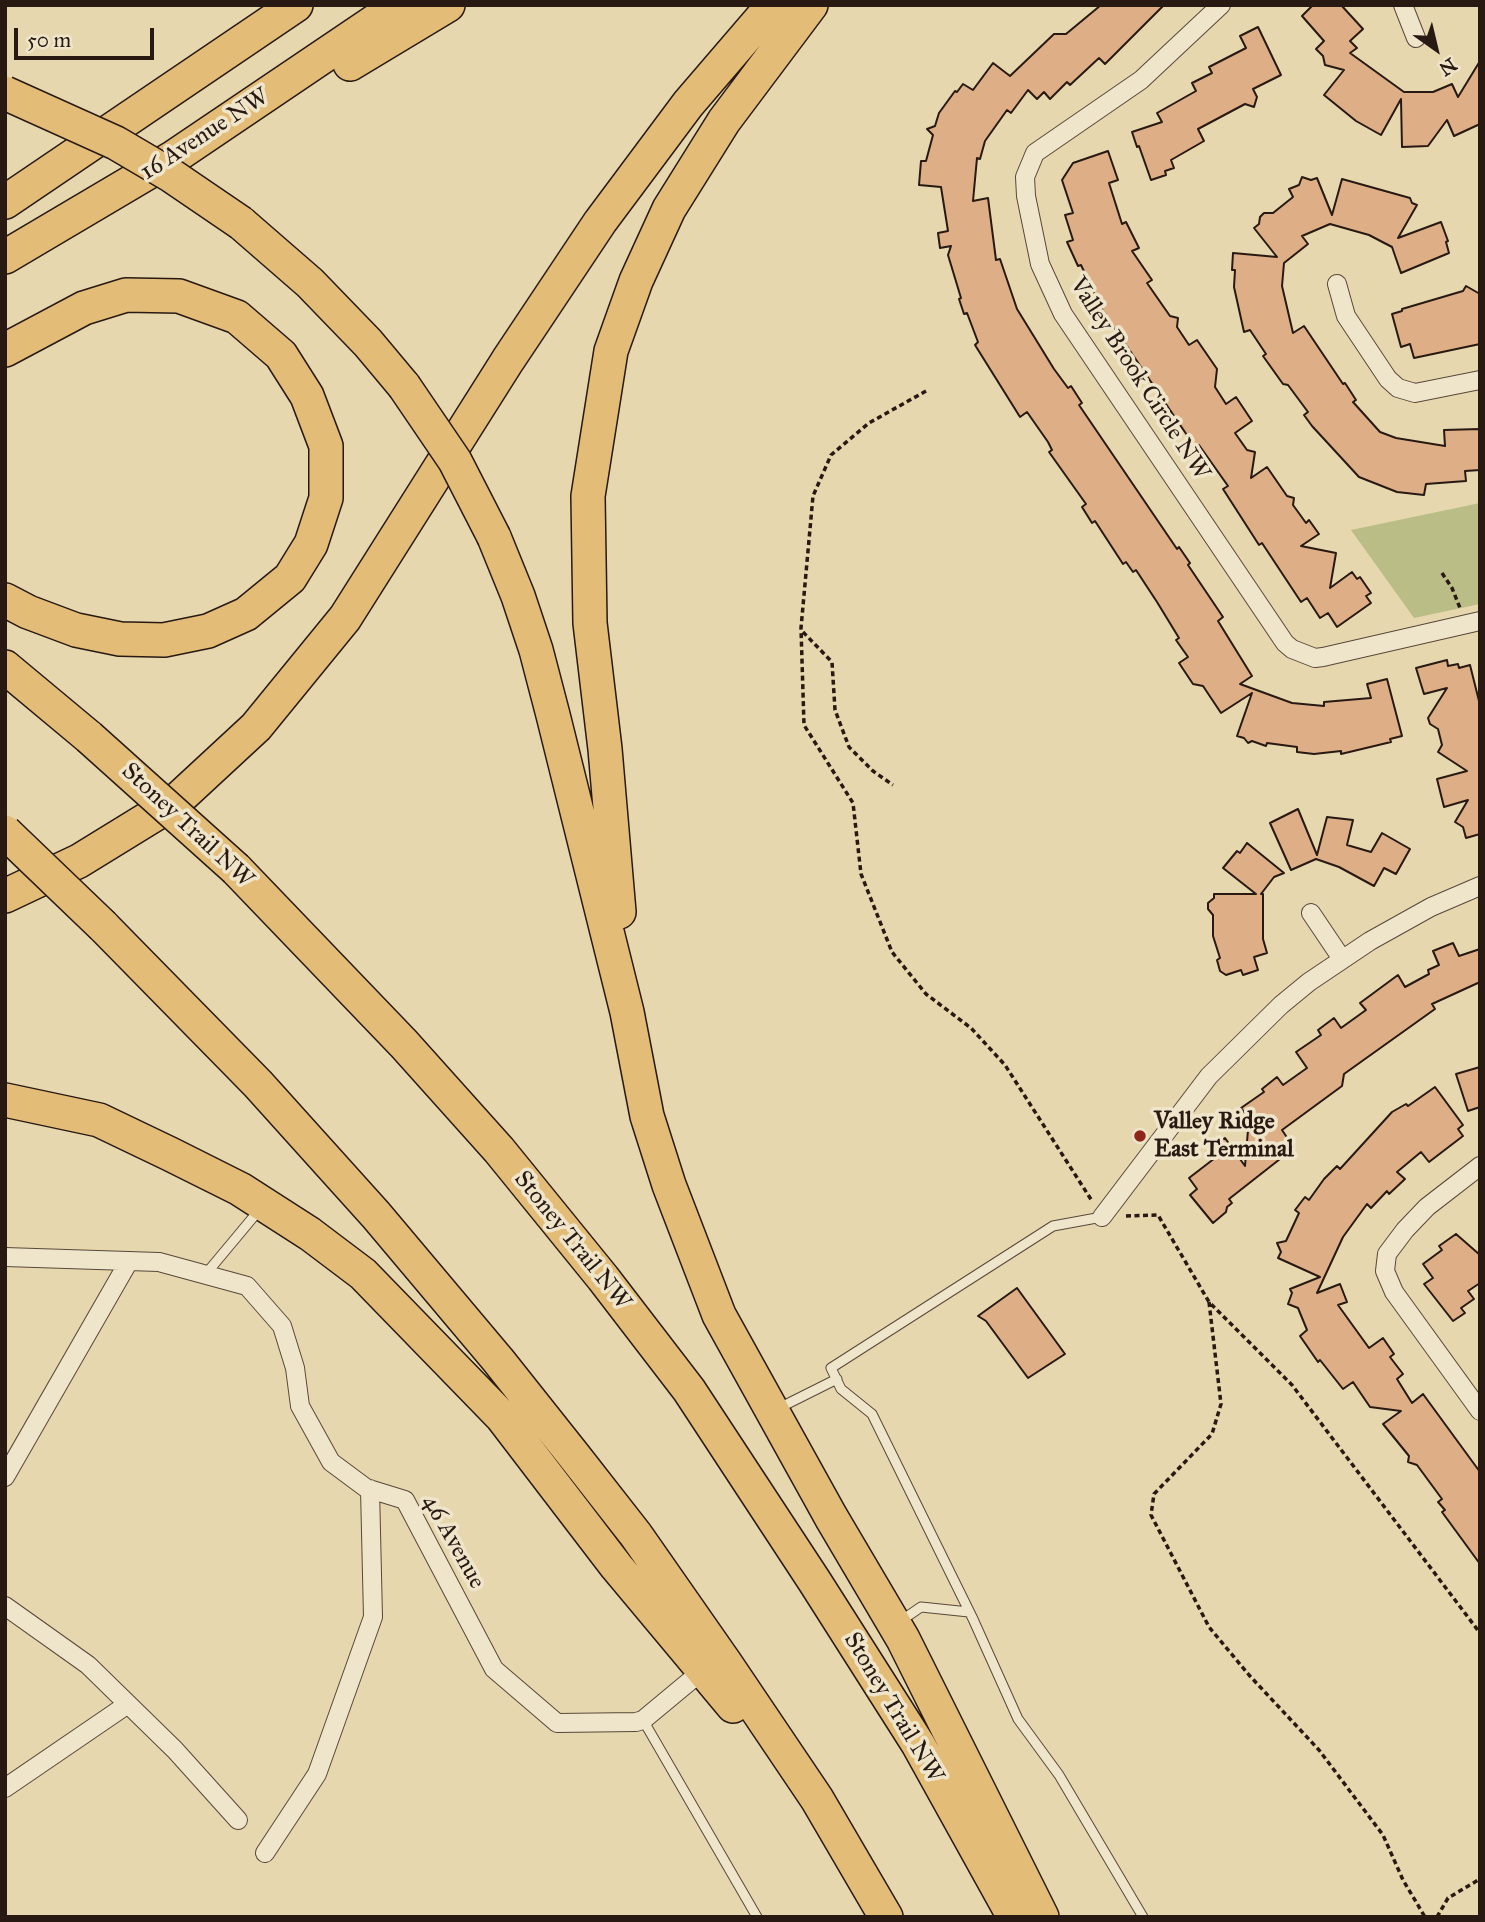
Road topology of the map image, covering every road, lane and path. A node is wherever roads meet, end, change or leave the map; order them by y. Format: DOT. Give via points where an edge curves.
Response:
graph roads {
  1 [pos="296,5"];
  2 [pos="399,5"];
  3 [pos="448,5"];
  4 [pos="773,5"];
  5 [pos="811,5"];
  6 [pos="1221,5"];
  7 [pos="1403,5"];
  8 [pos="1416,38"];
  9 [pos="5,93"];
  10 [pos="260,99"];
  11 [pos="5,202"];
  12 [pos="5,257"];
  13 [pos="1337,284"];
  14 [pos="5,350"];
  15 [pos="1480,380"];
  16 [pos="926,391"];
  17 [pos="1442,573"];
  18 [pos="5,600"];
  19 [pos="1461,610"];
  20 [pos="1480,621"];
  21 [pos="801,630"];
  22 [pos="5,667"];
  23 [pos="893,785"];
  24 [pos="5,832"];
  25 [pos="1480,886"];
  26 [pos="5,896"];
  27 [pos="1311,913"];
  28 [pos="1342,959"];
  29 [pos="627,1012"];
  30 [pos="9,1102"];
  31 [pos="1480,1166"];
  32 [pos="264,1205"];
  33 [pos="1102,1217"];
  34 [pos="5,1258"];
  35 [pos="129,1261"];
  36 [pos="205,1275"];
  37 [pos="1209,1302"];
  38 [pos="837,1380"];
  39 [pos="1480,1411"];
  40 [pos="771,1412"];
  41 [pos="5,1477"];
  42 [pos="370,1489"];
  43 [pos="5,1606"];
  44 [pos="970,1612"];
  45 [pos="895,1625"];
  46 [pos="1480,1633"];
  47 [pos="702,1671"];
  48 [pos="128,1704"];
  49 [pos="643,1720"];
  50 [pos="5,1788"];
  51 [pos="817,1799"];
  52 [pos="238,1820"];
  53 [pos="265,1853"];
  54 [pos="1480,1879"];
  55 [pos="757,1917"];
  56 [pos="886,1917"];
  57 [pos="1014,1917"];
  58 [pos="1042,1917"];
  59 [pos="1143,1917"];
  60 [pos="1425,1917"];
  61 [pos="1437,1917"];
  1 -- 11 [label="highway"];
  2 -- 10 [label="highway, 16 Avenue NW"];
  3 -- 10 [label="highway" via="328,76"];
  4 -- 26 [label="highway" via="688,104 600,222 345,618 256,727 175,802 79,861"];
  5 -- 29 [label="highway" via="724,121 669,209 611,351 588,496 590,610"];
  6 -- 20 [label="street, Valley Brook Circle NW" via="1141,80 1035,153 1025,177 1040,264 1063,314 1292,649 1323,657"];
  7 -- 8 [label="street"];
  9 -- 29 [label="highway, bridge" via="116,144 241,223 310,283 368,343 455,461 494,537 536,650"];
  10 -- 12 [label="highway, 16 Avenue NW" via="174,157"];
  13 -- 15 [label="street" via="1346,316 1398,387 1415,393"];
  14 -- 18 [label="highway" via="83,308 127,295 178,296 236,317 281,355 307,396 326,446 326,498 311,544 290,578 247,614 208,631 164,640 120,639 76,630"];
  16 -- 21 [label="path" via="869,423 831,456 813,496"];
  17 -- 19 [label="path"];
  21 -- 23 [label="path" via="832,662 835,710 849,747"];
  21 -- 33 [label="path" via="804,725 853,803 861,874 892,952 926,994 971,1028 1005,1065"];
  22 -- 57 [label="highway, Stoney Trail NW, bridge" via="236,869 404,1044 499,1150 603,1278 689,1390 815,1582 918,1744"];
  24 -- 51 [label="highway, bridge" via="258,1084 498,1360 636,1535"];
  25 -- 28 [label="street" via="1431,907"];
  27 -- 28 [label="street"];
  28 -- 33 [label="street" via="1280,1005 1226,1058"];
  29 -- 40 [label="highway" via="647,1116 669,1185 719,1315"];
  30 -- 32 [label="highway" via="99,1120"];
  31 -- 39 [label="street" via="1427,1207 1391,1245 1385,1261 1394,1292"];
  32 -- 36 [label="lane"];
  32 -- 47 [label="highway" via="363,1274 493,1407"];
  33 -- 37 [label="path" via="1158,1215"];
  33 -- 38 [label="lane" via="1052,1226 831,1368"];
  34 -- 35 [label="street, 46 Avenue"];
  35 -- 36 [label="street, 46 Avenue" via="159,1262"];
  35 -- 41 [label="street"];
  36 -- 42 [label="street, 46 Avenue" via="247,1286 282,1326 300,1406 331,1462"];
  37 -- 46 [label="path" via="1293,1385"];
  37 -- 60 [label="path" via="1221,1404 1212,1434 1154,1494 1151,1515 1209,1628 1319,1749 1383,1835"];
  38 -- 40 [label="lane"];
  38 -- 44 [label="lane" via="841,1389 872,1414"];
  40 -- 45 [label="highway"];
  42 -- 49 [label="street, 46 Avenue" via="405,1500 494,1669 557,1723"];
  42 -- 53 [label="street" via="373,1617 317,1774"];
  43 -- 48 [label="street" via="88,1665"];
  44 -- 45 [label="lane" via="921,1607"];
  44 -- 59 [label="lane" via="1018,1719 1059,1775"];
  45 -- 58 [label="highway"];
  47 -- 49 [label="street"];
  47 -- 51 [label="highway"];
  48 -- 50 [label="street"];
  48 -- 52 [label="street"];
  49 -- 55 [label="lane"];
  51 -- 56 [label="highway"];
  54 -- 61 [label="path" via="1448,1898"];
}
